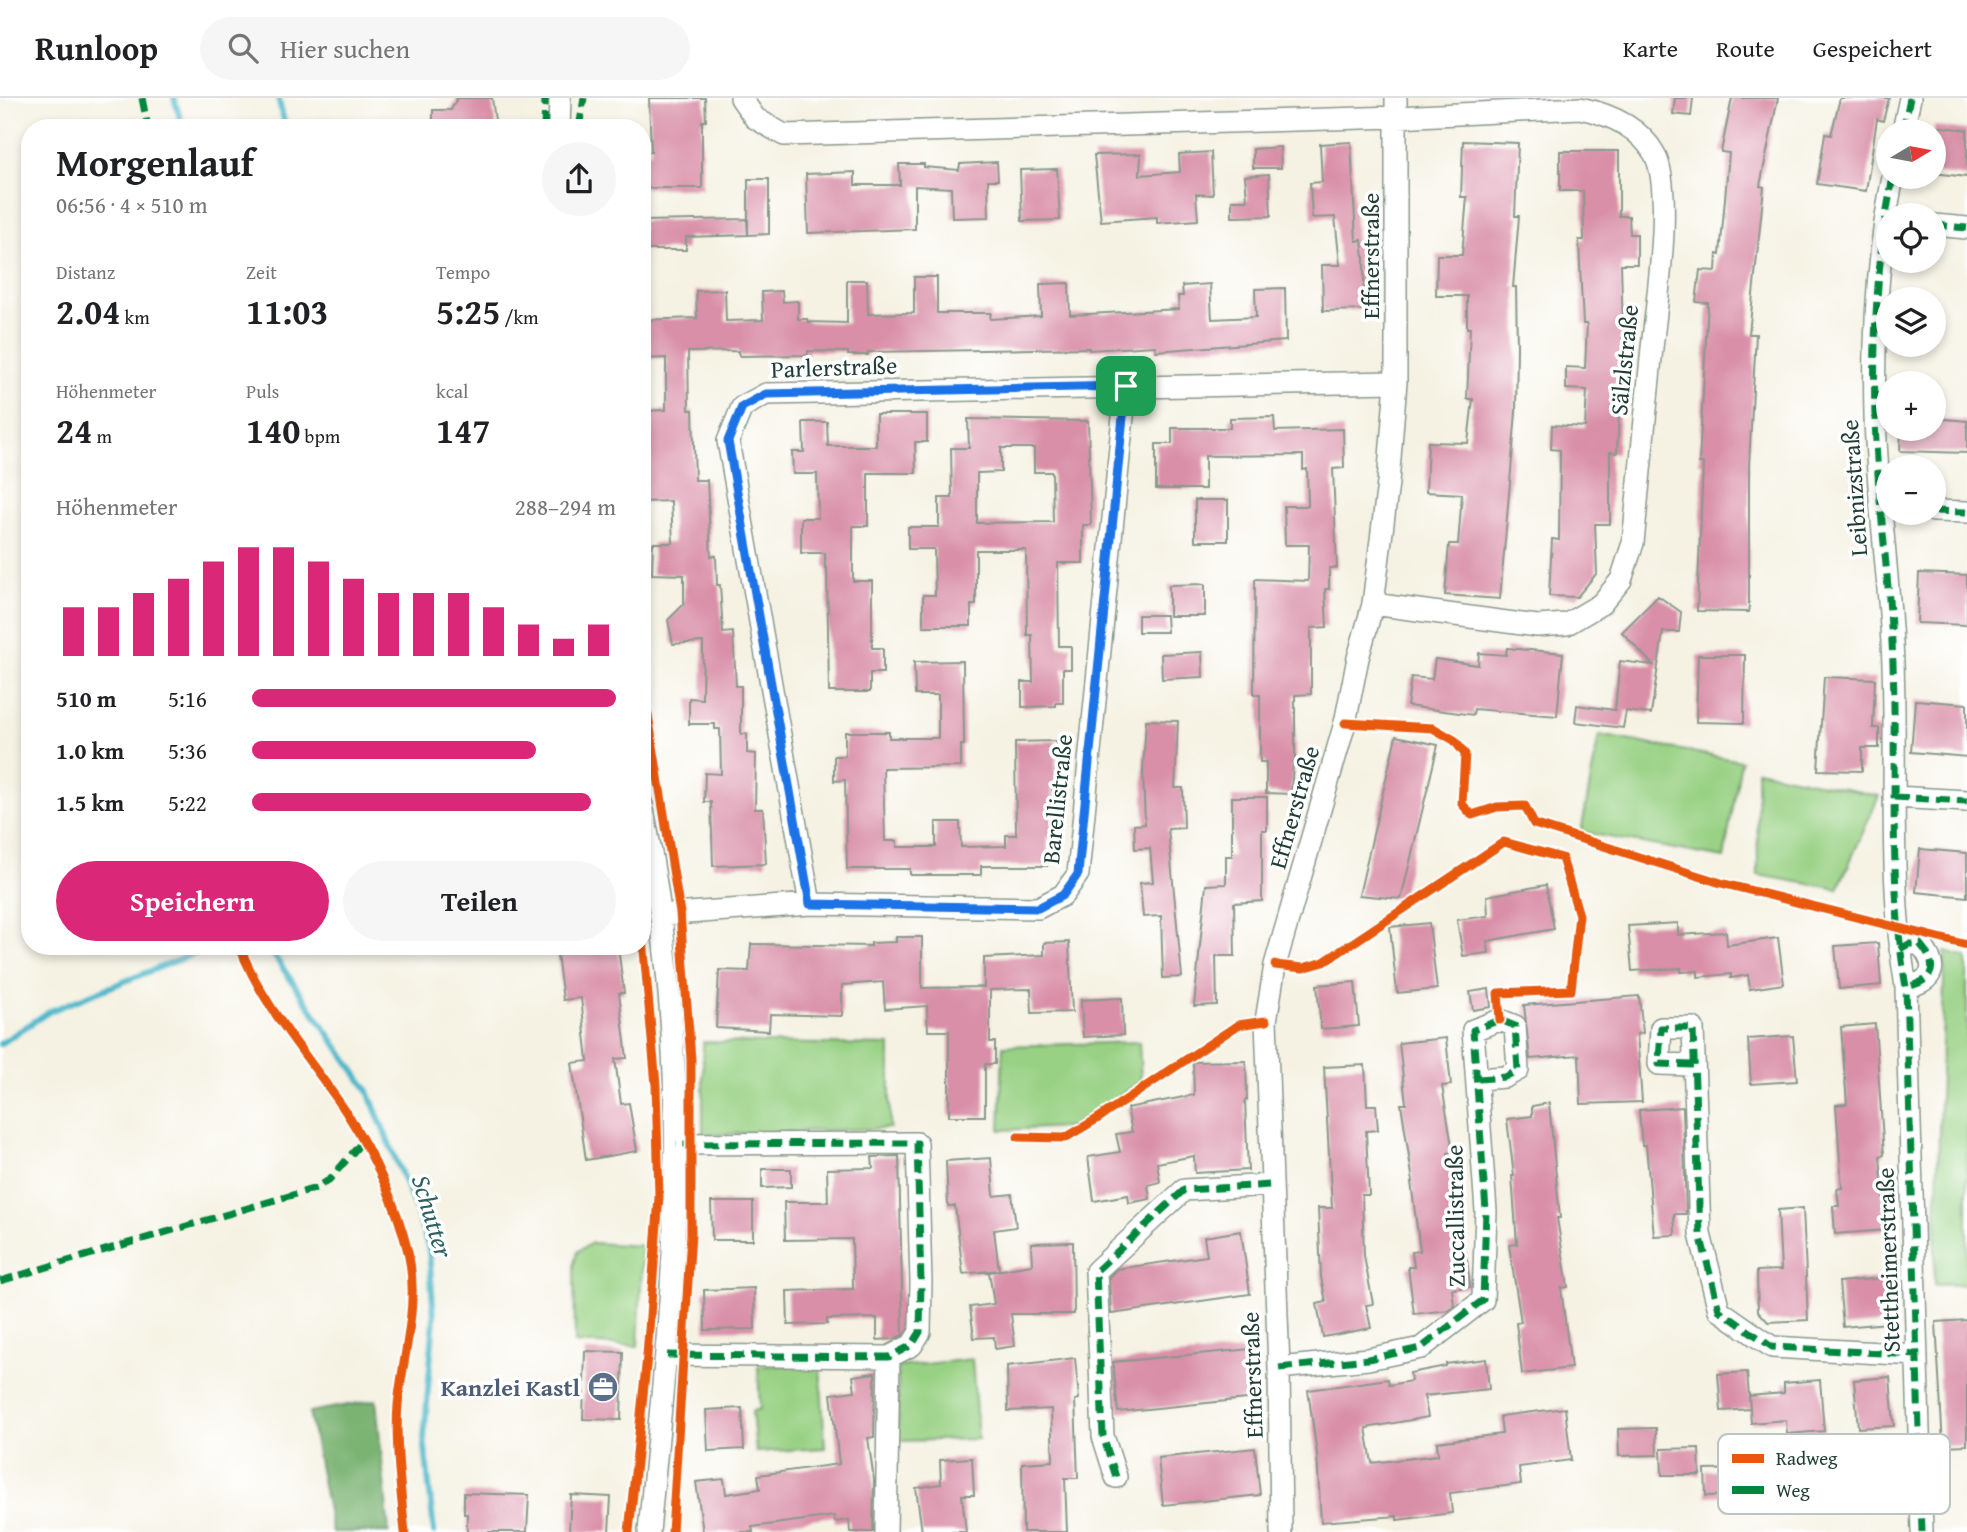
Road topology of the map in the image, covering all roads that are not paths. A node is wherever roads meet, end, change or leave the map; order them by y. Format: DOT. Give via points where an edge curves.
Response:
graph roads {
  1 [pos="560,98"];
  2 [pos="741,98"];
  3 [pos="1910,98"];
  4 [pos="1396,107"];
  5 [pos="559,119"];
  6 [pos="1906,119"];
  7 [pos="1946,226"];
  8 [pos="1967,228"];
  9 [pos="1880,273"];
  10 [pos="1396,382"];
  11 [pos="1126,386"];
  12 [pos="1879,455"];
  13 [pos="1946,512"];
  14 [pos="1967,512"];
  15 [pos="1886,525"];
  16 [pos="1373,604"];
  17 [pos="1894,797"];
  18 [pos="1967,801"];
  19 [pos="651,857"];
  20 [pos="810,904"];
  21 [pos="661,915"];
  22 [pos="1900,949"];
  23 [pos="1906,987"];
  24 [pos="1693,1065"];
  25 [pos="1478,1079"];
  26 [pos="676,1144"];
  27 [pos="1271,1185"];
  28 [pos="667,1354"];
  29 [pos="1917,1354"];
  30 [pos="888,1357"];
  31 [pos="1279,1368"];
  32 [pos="1919,1434"];
  33 [pos="1116,1477"];
  34 [pos="1921,1514"];
  35 [pos="649,1532"];
  36 [pos="886,1532"];
  37 [pos="1281,1532"];
  38 [pos="1922,1532"];
  1 -- 5 [label="street"];
  2 -- 4 [label="street, Sälzlstraße" via="755,118 784,135"];
  3 -- 6 [label="street"];
  4 -- 10 [label="street, Effnerstraße"];
  4 -- 16 [label="street, Sälzlstraße" via="1580,108 1608,114 1640,134 1656,155 1664,232 1633,543 1621,580 1601,604 1567,624 1537,625"];
  7 -- 8 [label="street"];
  9 -- 12 [label="street, Leibnizstraße" via="1875,318"];
  10 -- 11 [label="street, Parlerstraße"];
  10 -- 16 [label="street, Effnerstraße"];
  11 -- 20 [label="street, Barellistraße" via="1078,874 1063,895 1038,908"];
  11 -- 20 [label="street, Parlerstraße" via="766,394 742,407 728,441"];
  13 -- 14 [label="street"];
  15 -- 17 [label="street, Leibnizstraße"];
  16 -- 27 [label="street, Effnerstraße" via="1345,723 1275,965 1266,1021"];
  17 -- 18 [label="street"];
  17 -- 22 [label="street, Stettheimerstraße"];
  19 -- 21 [label="street"];
  20 -- 21 [label="street, Barellistraße"];
  21 -- 26 [label="street" via="673,1030"];
  22 -- 23 [label="street, Stettheimerstraße"];
  22 -- 23 [label="street" via="1920,944 1933,966 1922,984"];
  23 -- 29 [label="street, Stettheimerstraße"];
  24 -- 29 [label="street" via="1700,1234 1719,1310 1772,1347"];
  25 -- 31 [label="street, Zuccallistraße" via="1486,1211 1483,1300 1422,1348"];
  26 -- 28 [label="street"];
  26 -- 30 [label="street" via="917,1143 920,1332 912,1345"];
  27 -- 31 [label="street, Effnerstraße"];
  27 -- 33 [label="street" via="1184,1190 1096,1271 1103,1436"];
  28 -- 30 [label="street"];
  28 -- 35 [label="street"];
  29 -- 32 [label="street, Stettheimerstraße"];
  30 -- 36 [label="street"];
  31 -- 37 [label="street, Effnerstraße"];
  34 -- 38 [label="street, Stettheimerstraße"];
}
